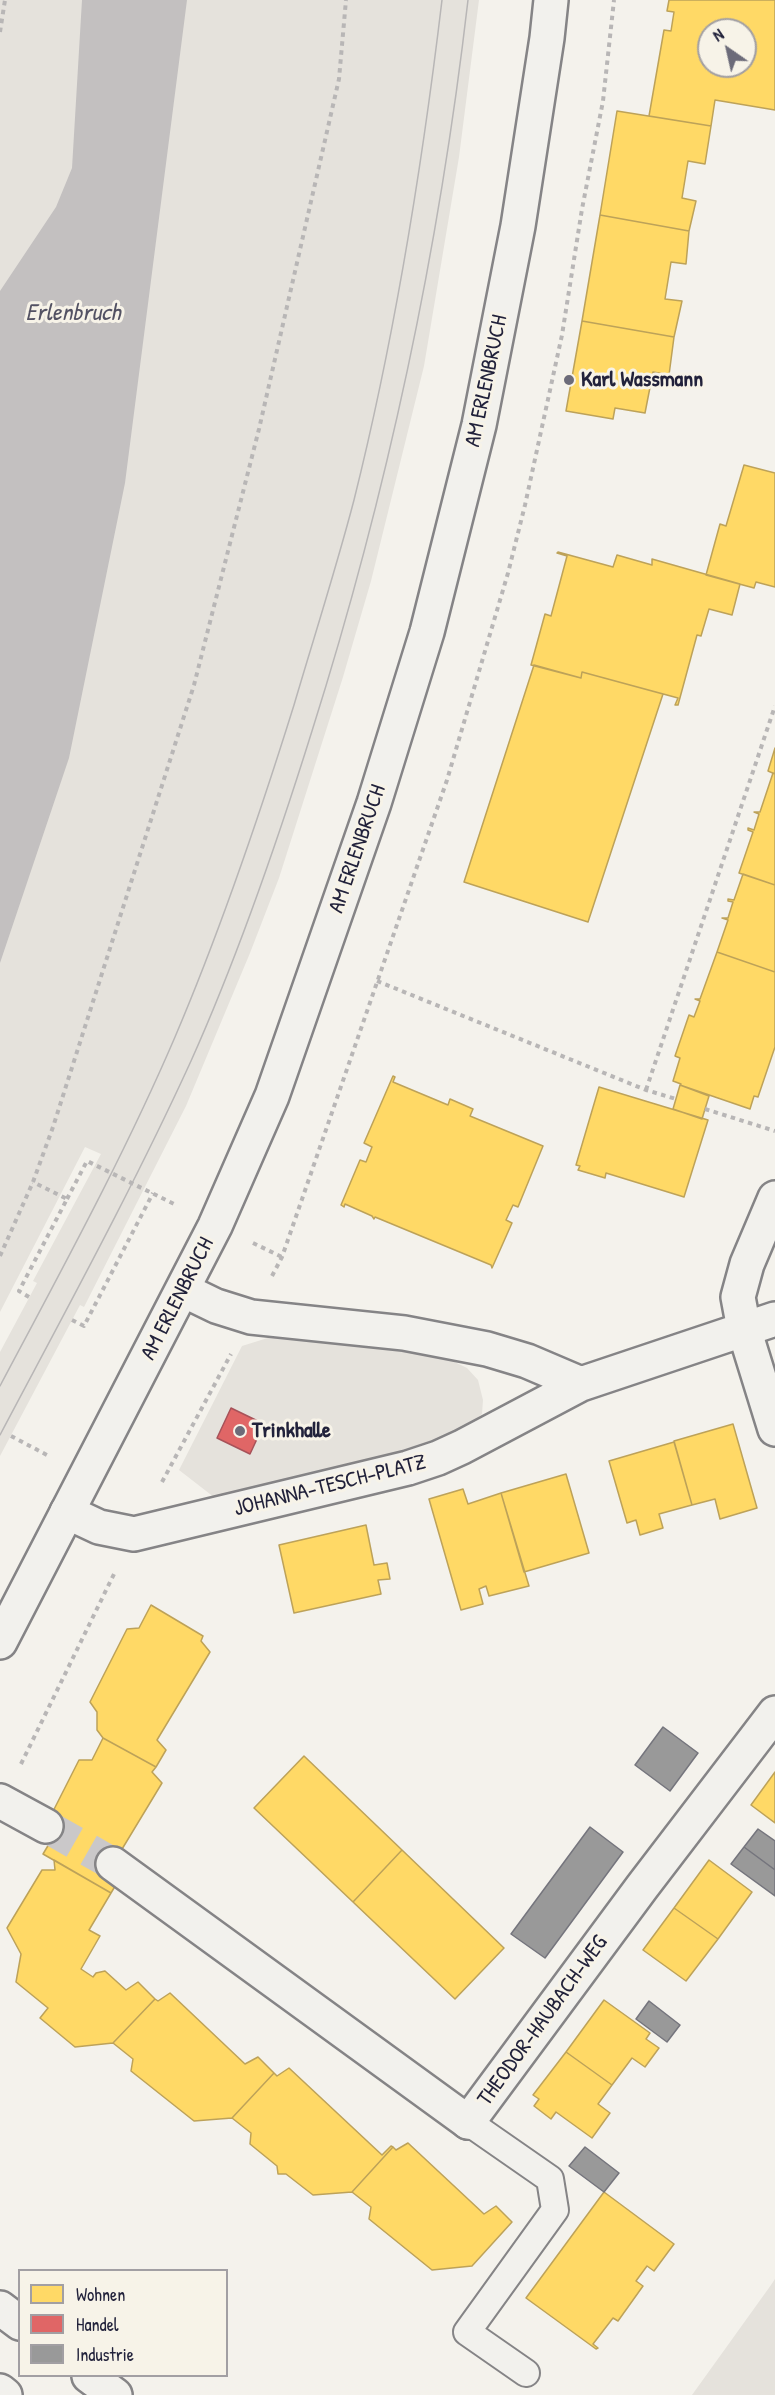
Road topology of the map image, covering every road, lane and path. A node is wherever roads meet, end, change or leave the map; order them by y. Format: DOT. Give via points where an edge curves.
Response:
graph roads {
  1 [pos="5,0"];
  2 [pos="346,0"];
  3 [pos="551,0"];
  4 [pos="0,32"];
  5 [pos="775,706"];
  6 [pos="377,981"];
  7 [pos="646,1090"];
  8 [pos="676,1099"];
  9 [pos="705,1108"];
  10 [pos="775,1131"];
  11 [pos="33,1182"];
  12 [pos="153,1193"];
  13 [pos="180,1194"];
  14 [pos="775,1198"];
  15 [pos="67,1199"];
  16 [pos="246,1240"];
  17 [pos="0,1256"];
  18 [pos="282,1257"];
  19 [pos="183,1290"];
  20 [pos="29,1297"];
  21 [pos="251,1317"];
  22 [pos="775,1319"];
  23 [pos="72,1320"];
  24 [pos="744,1329"];
  25 [pos="581,1384"];
  26 [pos="775,1429"];
  27 [pos="11,1436"];
  28 [pos="48,1456"];
  29 [pos="67,1512"];
  30 [pos="134,1534"];
  31 [pos="0,1642"];
  32 [pos="775,1713"];
  33 [pos="1,1801"];
  34 [pos="46,1826"];
  35 [pos="113,1864"];
  36 [pos="468,2122"];
  37 [pos="0,2308"];
  38 [pos="18,2322"];
  39 [pos="526,2373"];
  40 [pos="90,2377"];
  41 [pos="0,2391"];
  42 [pos="5,2395"];
  43 [pos="115,2395"];
  1 -- 4 [label="path"];
  2 -- 11 [label="path" via="339,78 259,429 194,685"];
  3 -- 19 [label="main road, AM ERLENBRUCH" via="518,226 484,401 427,632 374,803 272,1096"];
  5 -- 7 [label="path"];
  6 -- 7 [label="path"];
  7 -- 8 [label="path"];
  9 -- 10 [label="path"];
  11 -- 15 [label="path"];
  11 -- 17 [label="path"];
  12 -- 13 [label="path" via="176,1205"];
  12 -- 15 [label="path" via="87,1161"];
  12 -- 23 [label="path" via="84,1326"];
  14 -- 24 [label="main road" via="747,1264 738,1297"];
  15 -- 20 [label="path" via="19,1291"];
  16 -- 18 [label="path"];
  19 -- 21 [label="main road"];
  19 -- 29 [label="main road, AM ERLENBRUCH"];
  21 -- 25 [label="main road" via="404,1333 456,1343 526,1361"];
  21 -- 30 [label="path"];
  22 -- 24 [label="main road, JOHANNA-TESCH-PLATZ"];
  24 -- 25 [label="main road, JOHANNA-TESCH-PLATZ"];
  24 -- 26 [label="main road"];
  25 -- 30 [label="main road, JOHANNA-TESCH-PLATZ" via="438,1458"];
  27 -- 28 [label="path"];
  29 -- 30 [label="main road, JOHANNA-TESCH-PLATZ" via="99,1527"];
  29 -- 31 [label="main road, AM ERLENBRUCH"];
  30 -- 33 [label="path"];
  32 -- 36 [label="main road, THEODOR-HAUBACH-WEG"];
  33 -- 34 [label="main road"];
  35 -- 36 [label="main road, THEODOR-HAUBACH-WEG"];
  36 -- 39 [label="lane" via="550,2179 555,2210 467,2332"];
  37 -- 38 [label="main road"];
  40 -- 43 [label="main road"];
  41 -- 42 [label="main road"];
}
